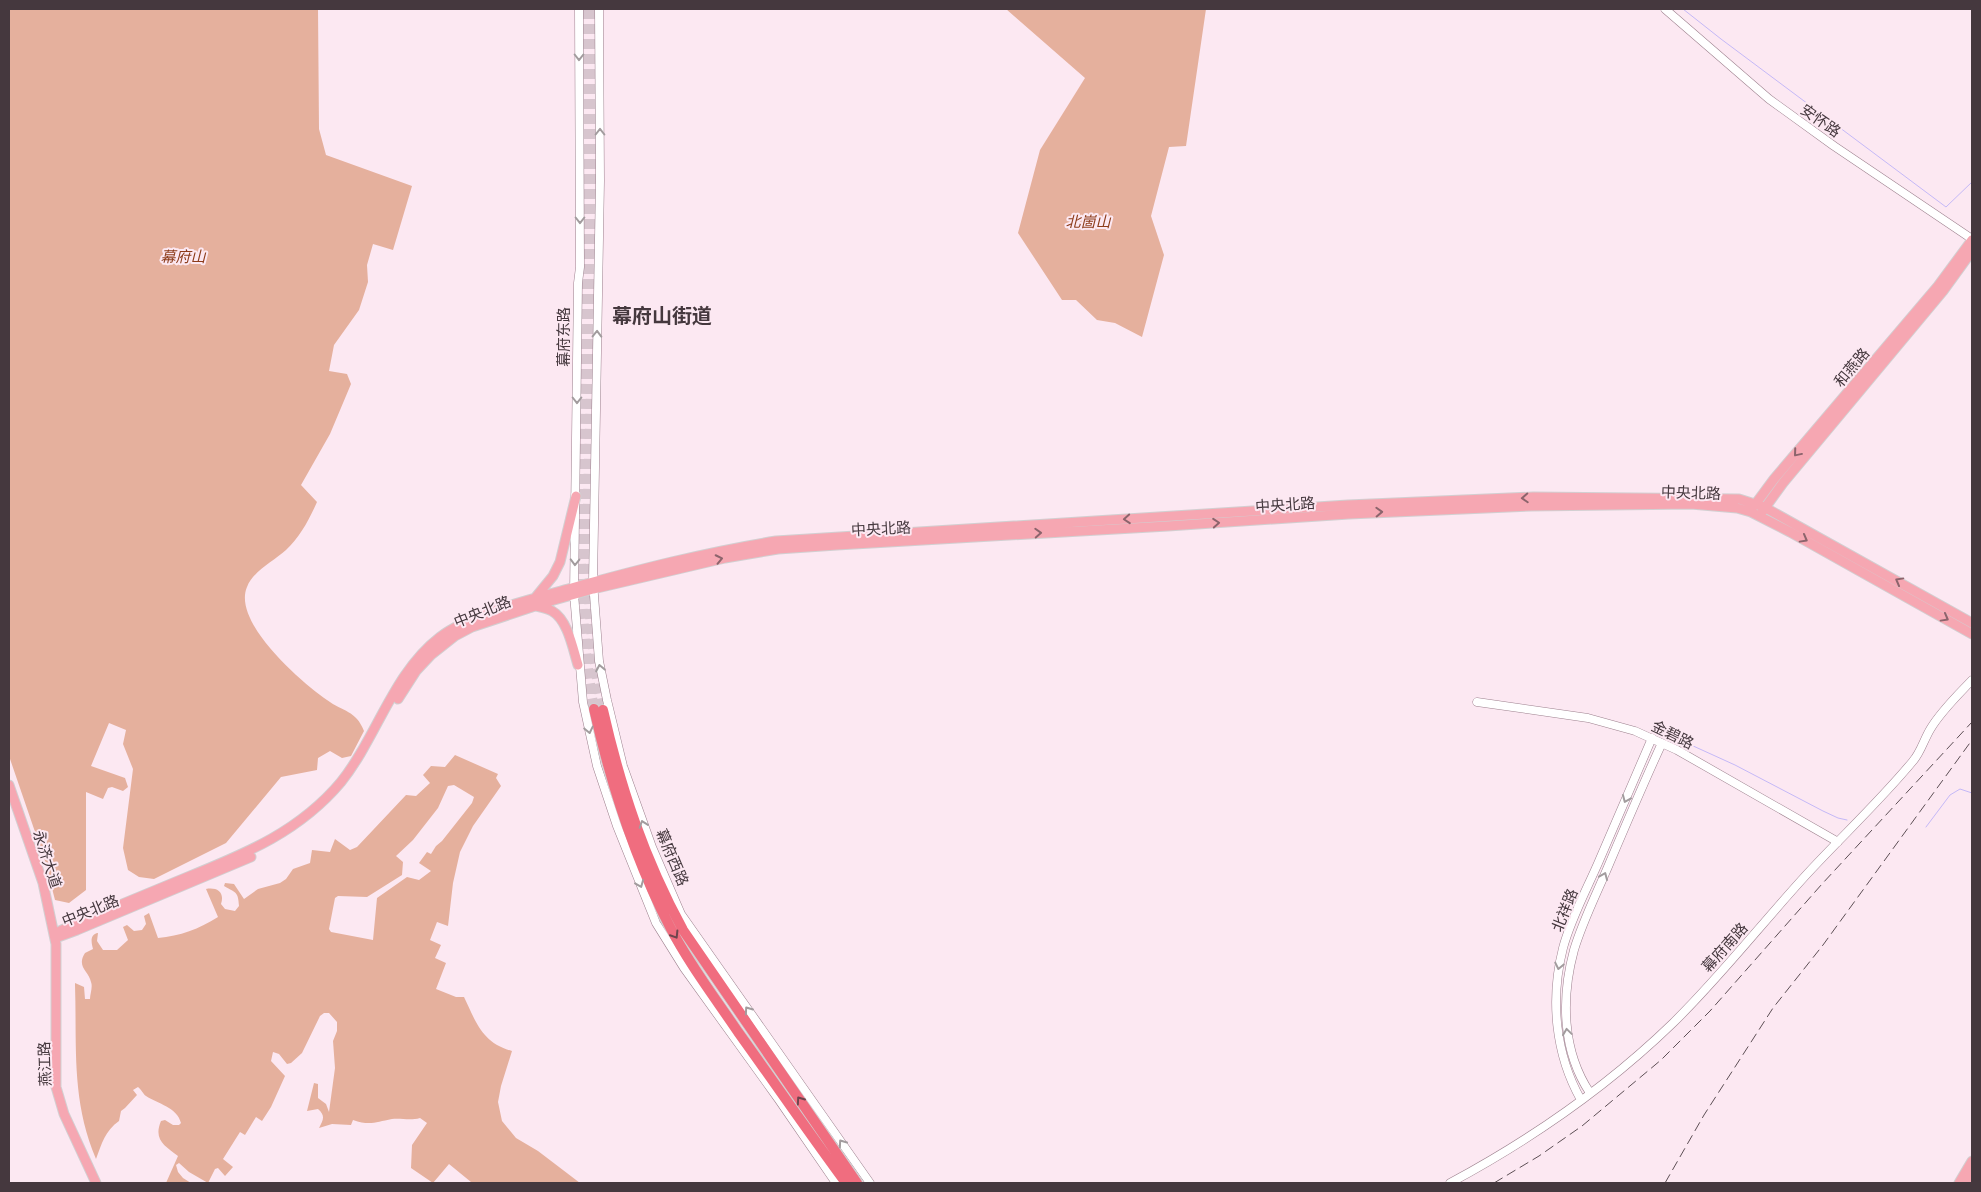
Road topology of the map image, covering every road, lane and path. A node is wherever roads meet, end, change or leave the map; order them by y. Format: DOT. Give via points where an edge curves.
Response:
graph roads {
  1 [pos="579,9"];
  2 [pos="599,9"];
  3 [pos="1666,9"];
  4 [pos="1972,239"];
  5 [pos="1972,251"];
  6 [pos="576,496"];
  7 [pos="1753,507"];
  8 [pos="1764,507"];
  9 [pos="1760,516"];
  10 [pos="593,586"];
  11 [pos="574,591"];
  12 [pos="536,602"];
  13 [pos="1972,622"];
  14 [pos="1972,634"];
  15 [pos="578,665"];
  16 [pos="1972,680"];
  17 [pos="1477,702"];
  18 [pos="1652,738"];
  19 [pos="1662,743"];
  20 [pos="1635,776"];
  21 [pos="1645,780"];
  22 [pos="9,788"];
  23 [pos="1838,842"];
  24 [pos="57,935"];
  25 [pos="1574,1061"];
  26 [pos="1565,1064"];
  27 [pos="1590,1093"];
  28 [pos="1581,1100"];
  29 [pos="1972,1161"];
  30 [pos="1972,1175"];
  31 [pos="97,1183"];
  32 [pos="836,1183"];
  33 [pos="846,1183"];
  34 [pos="857,1183"];
  35 [pos="870,1183"];
  36 [pos="1450,1183"];
  37 [pos="1959,1183"];
  38 [pos="1967,1183"];
  1 -- 6 [label="main road, 幕府东路, one-way" via="580,268"];
  10 -- 2 [label="main road, 幕府西路, one-way" via="600,181"];
  3 -- 4 [label="main road, 安怀路" via="1769,99"];
  4 -- 7 [label="main road, 和燕路, one-way" via="1938,286"];
  5 -- 8 [label="main road, 和燕路" via="1943,291"];
  6 -- 11 [label="main road, 幕府东路, one-way"];
  6 -- 12 [label="main road" via="560,562"];
  7 -- 8 [label="main road, 中央北路"];
  7 -- 9 [label="main road, 中央北路"];
  7 -- 10 [label="main road, 中央北路" via="1739,498 1533,497 1348,505 776,541 724,549"];
  8 -- 9 [label="main road, 和燕路"];
  13 -- 8 [label="main road, 中央北路, one-way"];
  9 -- 14 [label="main road, 中央北路, one-way"];
  10 -- 11 [label="main road, 中央北路"];
  35 -- 10 [label="main road, 幕府西路, one-way" via="681,914 652,847 623,766 599,661"];
  11 -- 12 [label="main road, 中央北路"];
  11 -- 15 [label="main road, 幕府东路"];
  12 -- 15 [label="main road" via="558,617"];
  12 -- 24 [label="main road, 中央北路" via="472,627 431,655 405,687 379,735 346,784 321,810 288,836 236,864"];
  15 -- 32 [label="main road, one-way" via="597,766 616,826 656,923 684,968"];
  16 -- 23 [label="main road, 幕府南路" via="1930,729 1915,759"];
  17 -- 18 [label="main road, 金碧路" via="1608,722"];
  18 -- 19 [label="main road, 金碧路"];
  18 -- 20 [label="main road, 北祥路"];
  19 -- 21 [label="main road, 北祥路"];
  19 -- 23 [label="main road, 金碧路"];
  20 -- 21 [label="main road" via="1642,774"];
  20 -- 26 [label="main road, 北祥路, one-way" via="1563,947 1556,999 1559,1039"];
  25 -- 21 [label="main road, 北祥路, one-way" via="1568,1038 1566,1001 1574,949"];
  22 -- 24 [label="main road, 永济大道" via="43,883"];
  23 -- 27 [label="main road, 幕府南路" via="1672,1023"];
  24 -- 31 [label="main road, 燕江路" via="56,1087 64,1114"];
  25 -- 26 [label="main road" via="1570,1066"];
  25 -- 27 [label="main road, 北祥路" via="1580,1079"];
  26 -- 28 [label="main road, 北祥路"];
  27 -- 28 [label="main road, 幕府南路"];
  28 -- 36 [label="main road, 幕府南路" via="1486,1164"];
  29 -- 37 [label="main road"];
  30 -- 38 [label="main road"];
  34 -- 33 [label="highway, 幕府西路, one-way" via="672,910 634,823 599,710 609,772 646,876 670,928 717,1001"];
}
